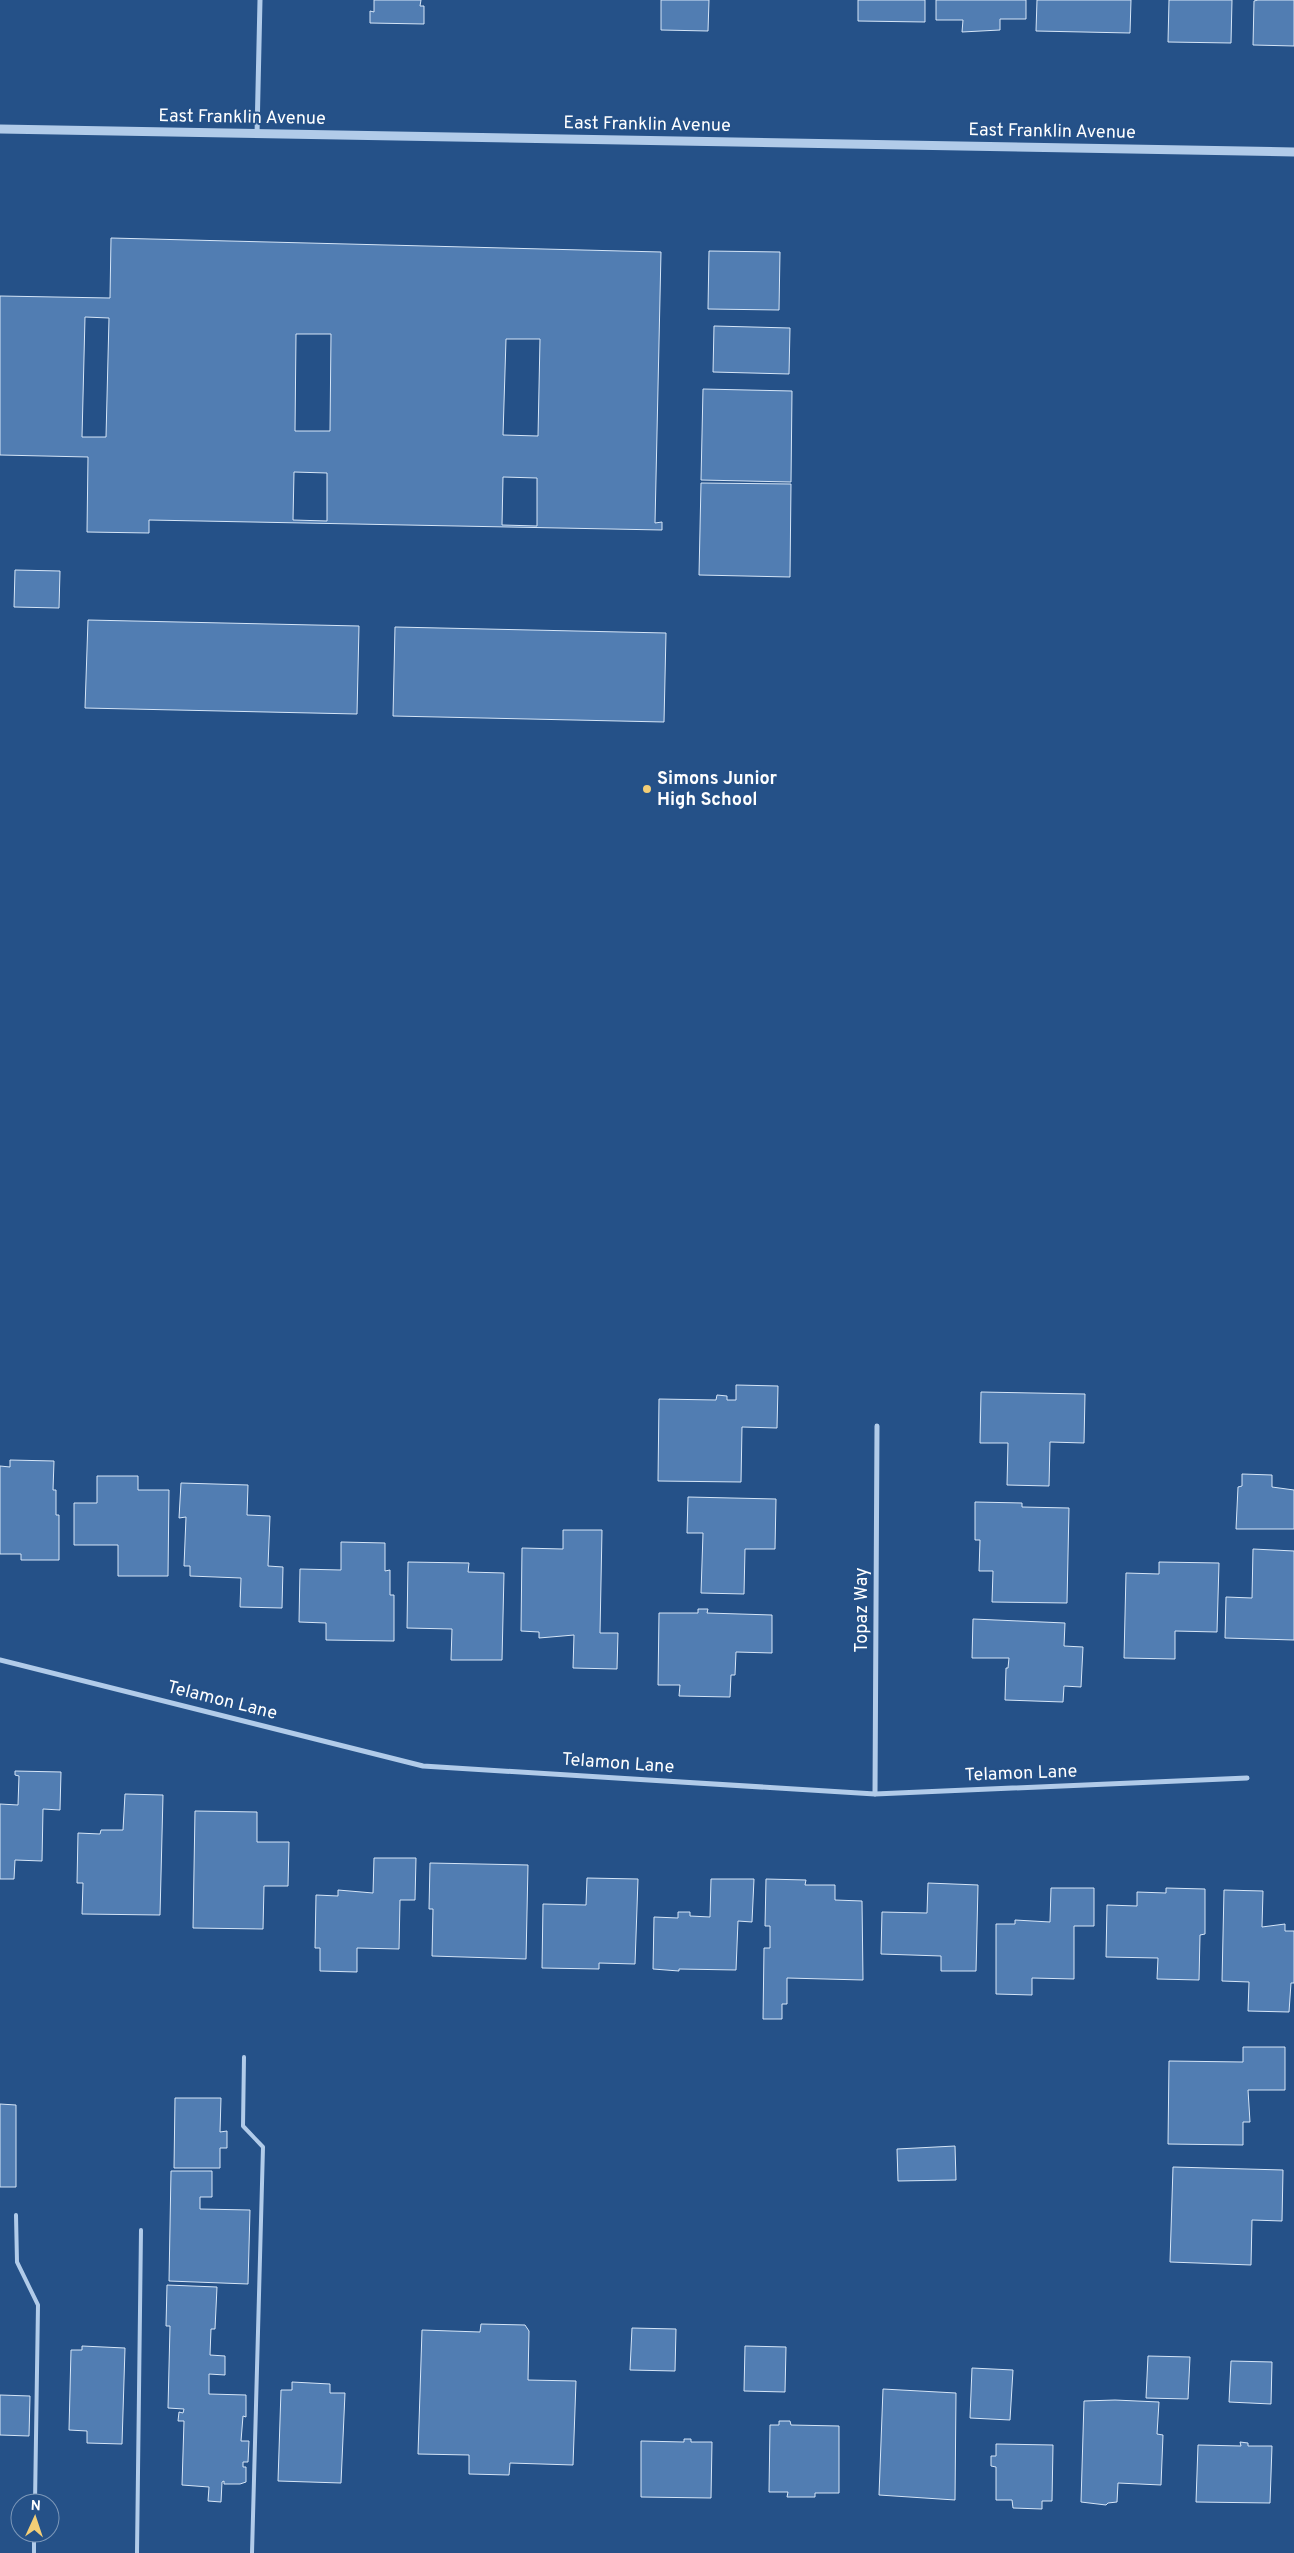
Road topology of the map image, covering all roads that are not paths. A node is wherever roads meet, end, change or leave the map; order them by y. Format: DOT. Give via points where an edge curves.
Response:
graph roads {
  1 [pos="260,0"];
  2 [pos="0,130"];
  3 [pos="257,135"];
  4 [pos="1294,152"];
  5 [pos="877,1426"];
  6 [pos="0,1660"];
  7 [pos="1247,1778"];
  8 [pos="875,1794"];
  9 [pos="244,2058"];
  10 [pos="16,2216"];
  11 [pos="141,2230"];
  12 [pos="35,2493"];
  13 [pos="137,2553"];
  14 [pos="252,2553"];
  1 -- 3 [label="street"];
  2 -- 3 [label="street, East Franklin Avenue"];
  3 -- 4 [label="street, East Franklin Avenue"];
  5 -- 8 [label="street, Topaz Way"];
  6 -- 8 [label="street, Telamon Lane" via="423,1766"];
  7 -- 8 [label="street, Telamon Lane"];
  9 -- 14 [label="lane" via="243,2126 263,2148"];
  10 -- 12 [label="lane" via="17,2262 38,2305"];
  11 -- 13 [label="lane"];
}
